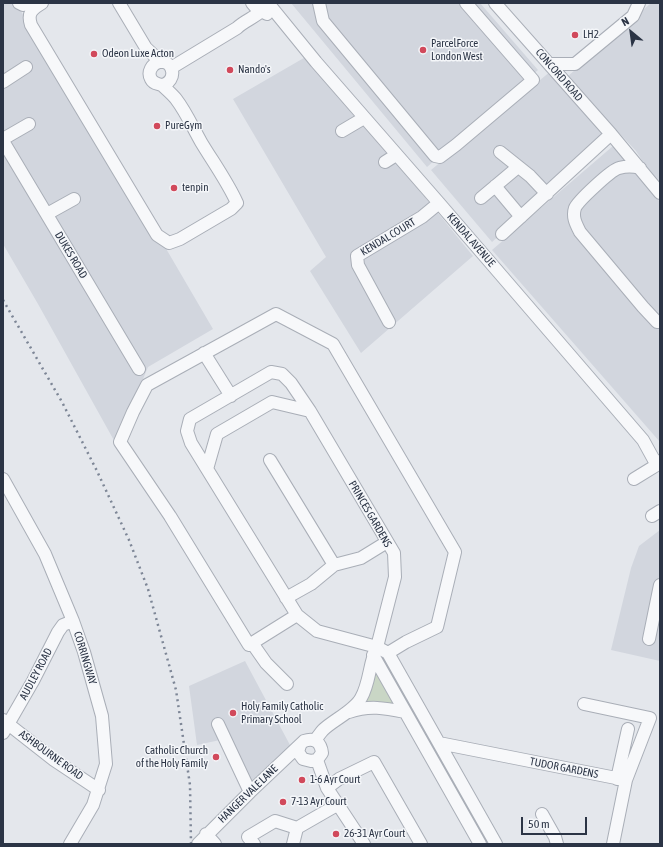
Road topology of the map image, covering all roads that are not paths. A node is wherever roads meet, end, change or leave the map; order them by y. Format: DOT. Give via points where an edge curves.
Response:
graph roads {
  1 [pos="19,3"];
  2 [pos="26,3"];
  3 [pos="42,3"];
  4 [pos="119,3"];
  5 [pos="251,3"];
  6 [pos="319,3"];
  7 [pos="466,3"];
  8 [pos="495,3"];
  9 [pos="639,3"];
  10 [pos="266,6"];
  11 [pos="242,23"];
  12 [pos="146,48"];
  13 [pos="549,64"];
  14 [pos="26,67"];
  15 [pos="150,70"];
  16 [pos="166,74"];
  17 [pos="3,82"];
  18 [pos="364,118"];
  19 [pos="29,124"];
  20 [pos="342,131"];
  21 [pos="611,134"];
  22 [pos="3,140"];
  23 [pos="623,147"];
  24 [pos="500,152"];
  25 [pos="396,155"];
  26 [pos="385,162"];
  27 [pos="518,167"];
  28 [pos="617,168"];
  29 [pos="640,168"];
  30 [pos="495,186"];
  31 [pos="660,193"];
  32 [pos="547,194"];
  33 [pos="481,198"];
  34 [pos="74,199"];
  35 [pos="439,203"];
  36 [pos="47,214"];
  37 [pos="521,217"];
  38 [pos="502,234"];
  39 [pos="389,322"];
  40 [pos="660,322"];
  41 [pos="204,353"];
  42 [pos="139,369"];
  43 [pos="231,396"];
  44 [pos="310,412"];
  45 [pos="270,460"];
  46 [pos="660,462"];
  47 [pos="207,469"];
  48 [pos="3,479"];
  49 [pos="634,479"];
  50 [pos="12,496"];
  51 [pos="3,505"];
  52 [pos="387,542"];
  53 [pos="334,565"];
  54 [pos="660,584"];
  55 [pos="286,598"];
  56 [pos="297,615"];
  57 [pos="73,621"];
  58 [pos="648,639"];
  59 [pos="252,643"];
  60 [pos="375,651"];
  61 [pos="388,654"];
  62 [pos="287,684"];
  63 [pos="584,704"];
  64 [pos="405,712"];
  65 [pos="346,713"];
  66 [pos="655,716"];
  67 [pos="218,724"];
  68 [pos="5,726"];
  69 [pos="628,729"];
  70 [pos="432,730"];
  71 [pos="419,737"];
  72 [pos="315,740"];
  73 [pos="439,743"];
  74 [pos="299,748"];
  75 [pos="317,760"];
  76 [pos="622,780"];
  77 [pos="327,788"];
  78 [pos="99,790"];
  79 [pos="250,792"];
  80 [pos="338,805"];
  81 [pos="542,814"];
  82 [pos="297,828"];
  83 [pos="202,840"];
  84 [pos="70,844"];
  85 [pos="215,844"];
  86 [pos="254,844"];
  87 [pos="293,844"];
  88 [pos="364,844"];
  89 [pos="421,844"];
  90 [pos="480,844"];
  91 [pos="496,844"];
  92 [pos="557,844"];
  93 [pos="613,844"];
  1 -- 2 [label="street"];
  3 -- 16 [label="street" via="29,14 31,25 157,235 169,243 232,209 237,203 176,100"];
  4 -- 12 [label="street"];
  5 -- 10 [label="street, KENDAL AVENUE" via="257,9"];
  5 -- 11 [label="street"];
  6 -- 7 [label="street" via="322,21 435,156 440,157 533,80"];
  8 -- 13 [label="street, CONCORD ROAD" via="515,20"];
  9 -- 13 [label="street" via="633,16 575,64"];
  10 -- 11 [label="street"];
  10 -- 18 [label="street, KENDAL AVENUE" via="281,19"];
  11 -- 16 [label="street"];
  12 -- 15 [label="street"];
  12 -- 16 [label="street"];
  13 -- 21 [label="street, CONCORD ROAD"];
  14 -- 17 [label="street"];
  15 -- 16 [label="street" via="155,64"];
  15 -- 16 [label="street" via="154,83"];
  18 -- 20 [label="street"];
  18 -- 25 [label="street, KENDAL AVENUE"];
  19 -- 22 [label="street"];
  21 -- 23 [label="street, CONCORD ROAD"];
  21 -- 32 [label="street"];
  22 -- 36 [label="street, DUKES ROAD"];
  23 -- 28 [label="street" via="622,159"];
  23 -- 29 [label="street, CONCORD ROAD"];
  24 -- 27 [label="street"];
  25 -- 26 [label="street"];
  25 -- 35 [label="street, KENDAL AVENUE"];
  27 -- 30 [label="street"];
  27 -- 32 [label="street"];
  28 -- 29 [label="street"];
  28 -- 40 [label="street" via="575,208 574,220 580,232 643,307"];
  29 -- 31 [label="street, CONCORD ROAD"];
  30 -- 33 [label="street"];
  30 -- 37 [label="street"];
  32 -- 37 [label="street"];
  34 -- 36 [label="street"];
  35 -- 39 [label="street, KENDAL COURT" via="422,217 357,256 358,265"];
  35 -- 46 [label="street, KENDAL AVENUE" via="643,440 654,460"];
  36 -- 42 [label="street, DUKES ROAD"];
  37 -- 38 [label="street"];
  41 -- 43 [label="street"];
  41 -- 59 [label="street" via="148,385 120,442 124,459 170,516 249,645"];
  41 -- 61 [label="street" via="276,314 333,344 454,552 437,627"];
  43 -- 44 [label="street, PRINCES GARDENS" via="271,372 282,374"];
  43 -- 47 [label="street, PRINCES GARDENS" via="190,419 187,431 191,443"];
  44 -- 47 [label="street" via="272,402 217,434"];
  44 -- 52 [label="street, PRINCES GARDENS"];
  45 -- 53 [label="street"];
  46 -- 49 [label="street"];
  47 -- 55 [label="street, PRINCES GARDENS"];
  48 -- 50 [label="street, CORRINGWAY"];
  50 -- 51 [label="street"];
  50 -- 57 [label="street, CORRINGWAY" via="45,554"];
  52 -- 53 [label="street" via="361,558"];
  52 -- 60 [label="street, PRINCES GARDENS" via="394,554 395,577"];
  53 -- 55 [label="street" via="311,584"];
  54 -- 58 [label="street"];
  55 -- 56 [label="street, PRINCES GARDENS"];
  56 -- 59 [label="street"];
  56 -- 60 [label="street, PRINCES GARDENS" via="317,631"];
  57 -- 68 [label="street, AUDLEY ROAD" via="63,625 58,632 33,681"];
  57 -- 78 [label="street, CORRINGWAY" via="102,716 106,764"];
  59 -- 62 [label="street" via="266,663"];
  60 -- 61 [label="street, PRINCES GARDENS"];
  60 -- 64 [label="street"];
  60 -- 65 [label="street, PRINCES GARDENS" via="361,699"];
  61 -- 70 [label="street, PRINCES GARDENS"];
  63 -- 66 [label="street" via="613,711"];
  64 -- 65 [label="street" via="380,707 360,708"];
  64 -- 71 [label="street"];
  65 -- 72 [label="street" via="322,731"];
  66 -- 76 [label="street"];
  67 -- 79 [label="street"];
  68 -- 78 [label="street, ASHBOURNE ROAD"];
  69 -- 76 [label="street"];
  70 -- 71 [label="street"];
  70 -- 73 [label="street, PRINCES GARDENS"];
  71 -- 90 [label="street"];
  72 -- 74 [label="street" via="307,740"];
  72 -- 75 [label="street" via="322,749"];
  73 -- 76 [label="street, TUDOR GARDENS"];
  73 -- 91 [label="street, PRINCES GARDENS"];
  74 -- 75 [label="street" via="303,760"];
  74 -- 79 [label="street, HANGER VALE LANE"];
  75 -- 77 [label="street"];
  76 -- 93 [label="street"];
  77 -- 80 [label="street"];
  77 -- 89 [label="street" via="339,779 374,762"];
  78 -- 84 [label="street, CORRINGWAY"];
  79 -- 83 [label="street, HANGER VALE LANE"];
  80 -- 82 [label="street"];
  80 -- 88 [label="street"];
  81 -- 92 [label="street"];
  82 -- 86 [label="street" via="275,821 248,838"];
  82 -- 87 [label="street"];
  83 -- 85 [label="street"];
}
